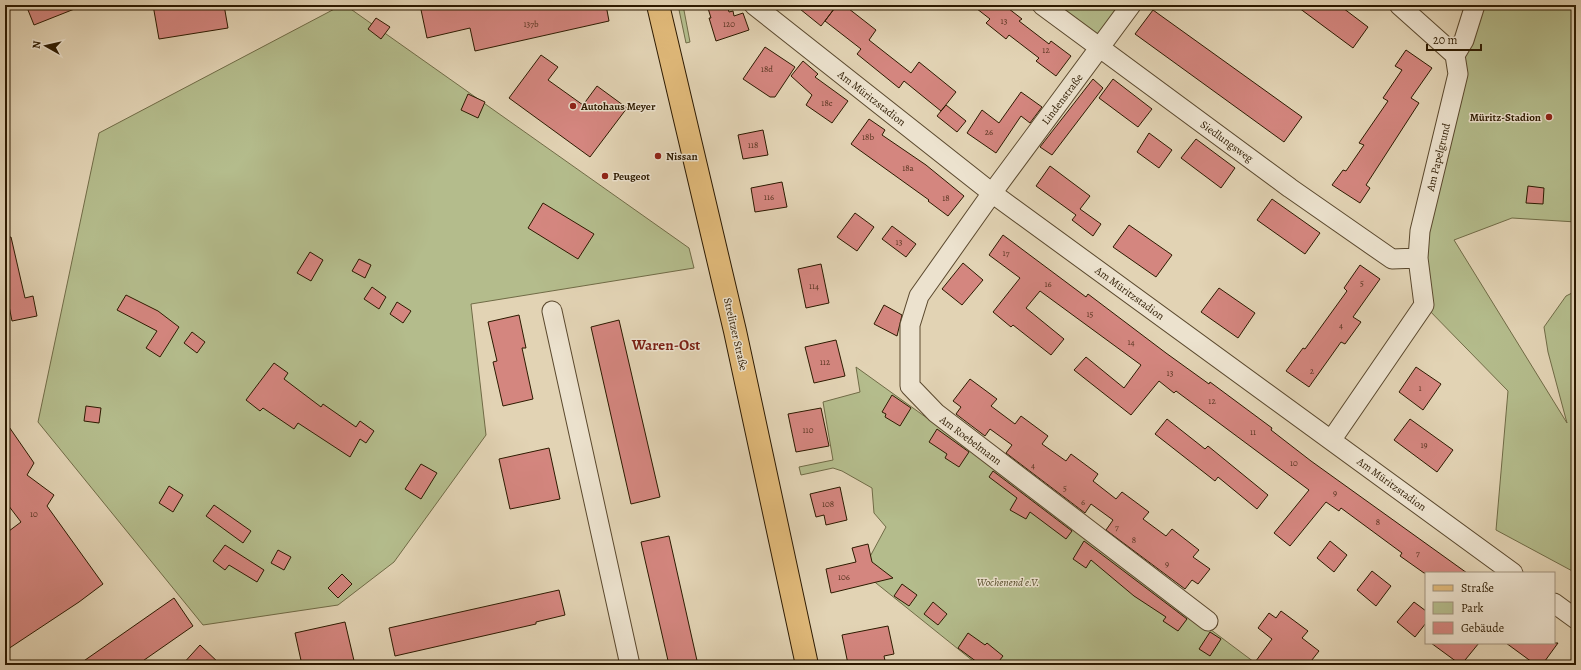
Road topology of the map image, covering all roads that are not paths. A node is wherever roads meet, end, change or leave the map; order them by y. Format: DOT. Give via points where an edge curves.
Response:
graph roads {
  1 [pos="658,5"];
  2 [pos="754,5"];
  3 [pos="1042,5"];
  4 [pos="1131,5"];
  5 [pos="1399,5"];
  6 [pos="1474,5"];
  7 [pos="1103,44"];
  8 [pos="1455,55"];
  9 [pos="992,193"];
  10 [pos="1418,258"];
  11 [pos="552,310"];
  12 [pos="1332,439"];
  13 [pos="1512,572"];
  14 [pos="1555,604"];
  15 [pos="1576,619"];
  16 [pos="1208,621"];
  17 [pos="630,665"];
  18 [pos="807,665"];
  1 -- 18 [label="main road, Strelitzer Straße" via="742,360"];
  2 -- 9 [label="street, Am Müritzstadion"];
  3 -- 7 [label="street, Siedlungsweg"];
  4 -- 7 [label="street, Lindenstraße"];
  5 -- 8 [label="street"];
  6 -- 8 [label="street" via="1464,40"];
  7 -- 9 [label="street, Lindenstraße"];
  7 -- 10 [label="street, Siedlungsweg" via="1392,247"];
  8 -- 10 [label="street, Am Papelgrund" via="1458,74 1420,231"];
  9 -- 12 [label="street, Am Müritzstadion"];
  9 -- 16 [label="street, Am Roebelmann" via="919,296 910,325 910,386 936,413"];
  10 -- 12 [label="street" via="1424,305"];
  11 -- 17 [label="street"];
  12 -- 13 [label="street, Am Müritzstadion"];
  14 -- 15 [label="street"];
}
